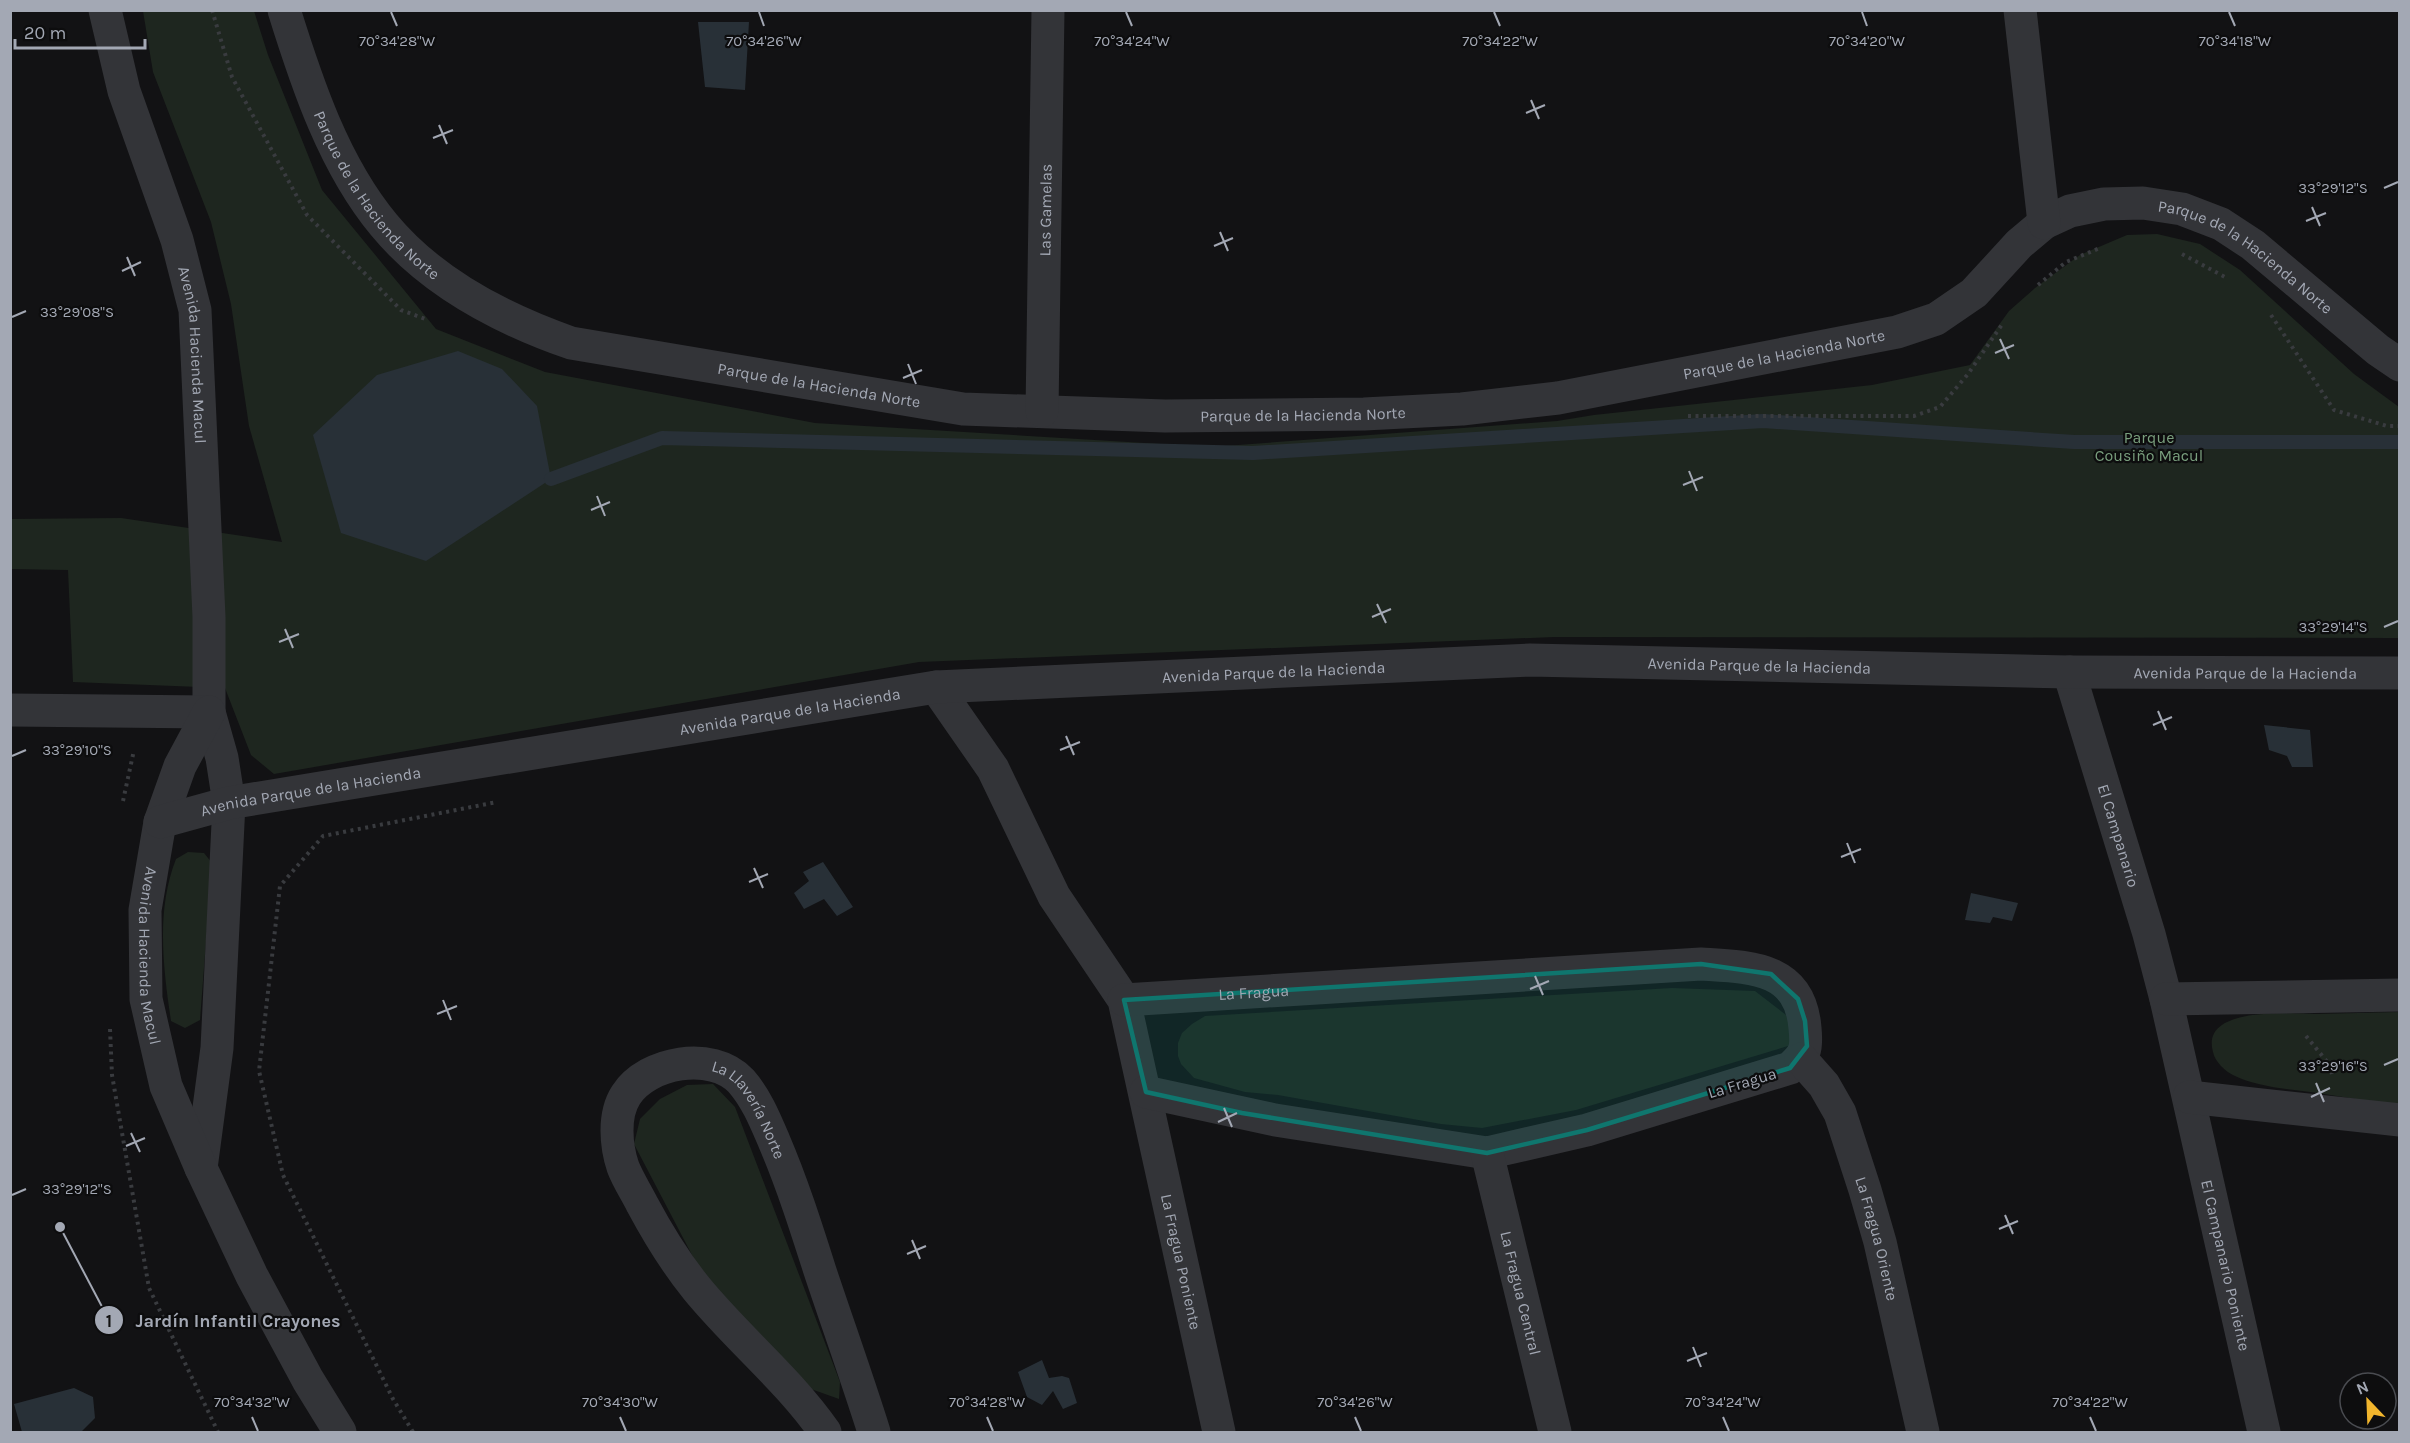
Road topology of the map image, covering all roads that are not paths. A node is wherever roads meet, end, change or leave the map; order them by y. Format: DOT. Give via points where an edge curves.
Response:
graph roads {
  1 [pos="105,10"];
  2 [pos="284,10"];
  3 [pos="1048,10"];
  4 [pos="2020,10"];
  5 [pos="2044,222"];
  6 [pos="2400,365"];
  7 [pos="1042,411"];
  8 [pos="2069,672"];
  9 [pos="2400,673"];
  10 [pos="936,687"];
  11 [pos="10,710"];
  12 [pos="208,712"];
  13 [pos="229,803"];
  14 [pos="160,822"];
  15 [pos="2400,995"];
  16 [pos="2166,999"];
  17 [pos="1124,1000"];
  18 [pos="1800,1059"];
  19 [pos="1146,1092"];
  20 [pos="2189,1097"];
  21 [pos="2400,1120"];
  22 [pos="1487,1153"];
  23 [pos="201,1167"];
  24 [pos="339,1432"];
  25 [pos="825,1432"];
  26 [pos="874,1432"];
  27 [pos="1219,1432"];
  28 [pos="1555,1432"];
  29 [pos="1923,1432"];
  30 [pos="2264,1432"];
  1 -- 12 [label="street, Avenida Hacienda Macul" via="124,91 177,240 195,310 209,617"];
  2 -- 7 [label="street, Parque de la Hacienda Norte" via="327,129 355,185 384,226 416,257 489,309 572,343 963,409"];
  3 -- 7 [label="street, Las Gamelas"];
  4 -- 5 [label="street"];
  5 -- 6 [label="street, Parque de la Hacienda Norte" via="2070,211 2104,204 2143,203 2182,209 2221,224 2253,245"];
  5 -- 7 [label="street, Parque de la Hacienda Norte" via="1974,293 1936,319 1897,332 1557,398 1462,409 1364,414 1165,416"];
  8 -- 9 [label="street, Avenida Parque de la Hacienda"];
  8 -- 10 [label="street, Avenida Parque de la Hacienda" via="1530,660"];
  8 -- 16 [label="street, El Campanario"];
  10 -- 13 [label="street, Avenida Parque de la Hacienda"];
  10 -- 17 [label="street" via="993,769 1054,896"];
  11 -- 12 [label="street"];
  12 -- 13 [label="street, Avenida Hacienda Macul" via="222,758"];
  12 -- 14 [label="street, Avenida Hacienda Macul" via="180,766"];
  13 -- 14 [label="street, Avenida Parque de la Hacienda"];
  13 -- 23 [label="street, Avenida Hacienda Macul" via="217,1048"];
  14 -- 23 [label="street, Avenida Hacienda Macul" via="145,910 146,999 166,1086"];
  15 -- 16 [label="street"];
  16 -- 20 [label="street, El Campanario"];
  17 -- 18 [label="street, La Fragua" via="1701,964 1753,968 1787,984 1798,999 1807,1046"];
  17 -- 19 [label="street"];
  18 -- 22 [label="street, La Fragua" via="1775,1074 1587,1131"];
  18 -- 29 [label="street, La Fragua Oriente" via="1824,1085 1840,1113 1880,1242"];
  19 -- 22 [label="street, La Fragua" via="1275,1120"];
  19 -- 27 [label="street, La Fragua Poniente"];
  20 -- 21 [label="street"];
  20 -- 30 [label="street, El Campanario Poniente"];
  22 -- 28 [label="street, La Fragua Central"];
  23 -- 24 [label="street, Avenida Hacienda Macul" via="252,1276"];
  25 -- 26 [label="street, La Llavería Norte" via="803,1401 722,1318 680,1267 658,1235 624,1169 618,1139 619,1111 632,1087 656,1072 690,1064 722,1068 740,1080 762,1113 801,1210"];
}
